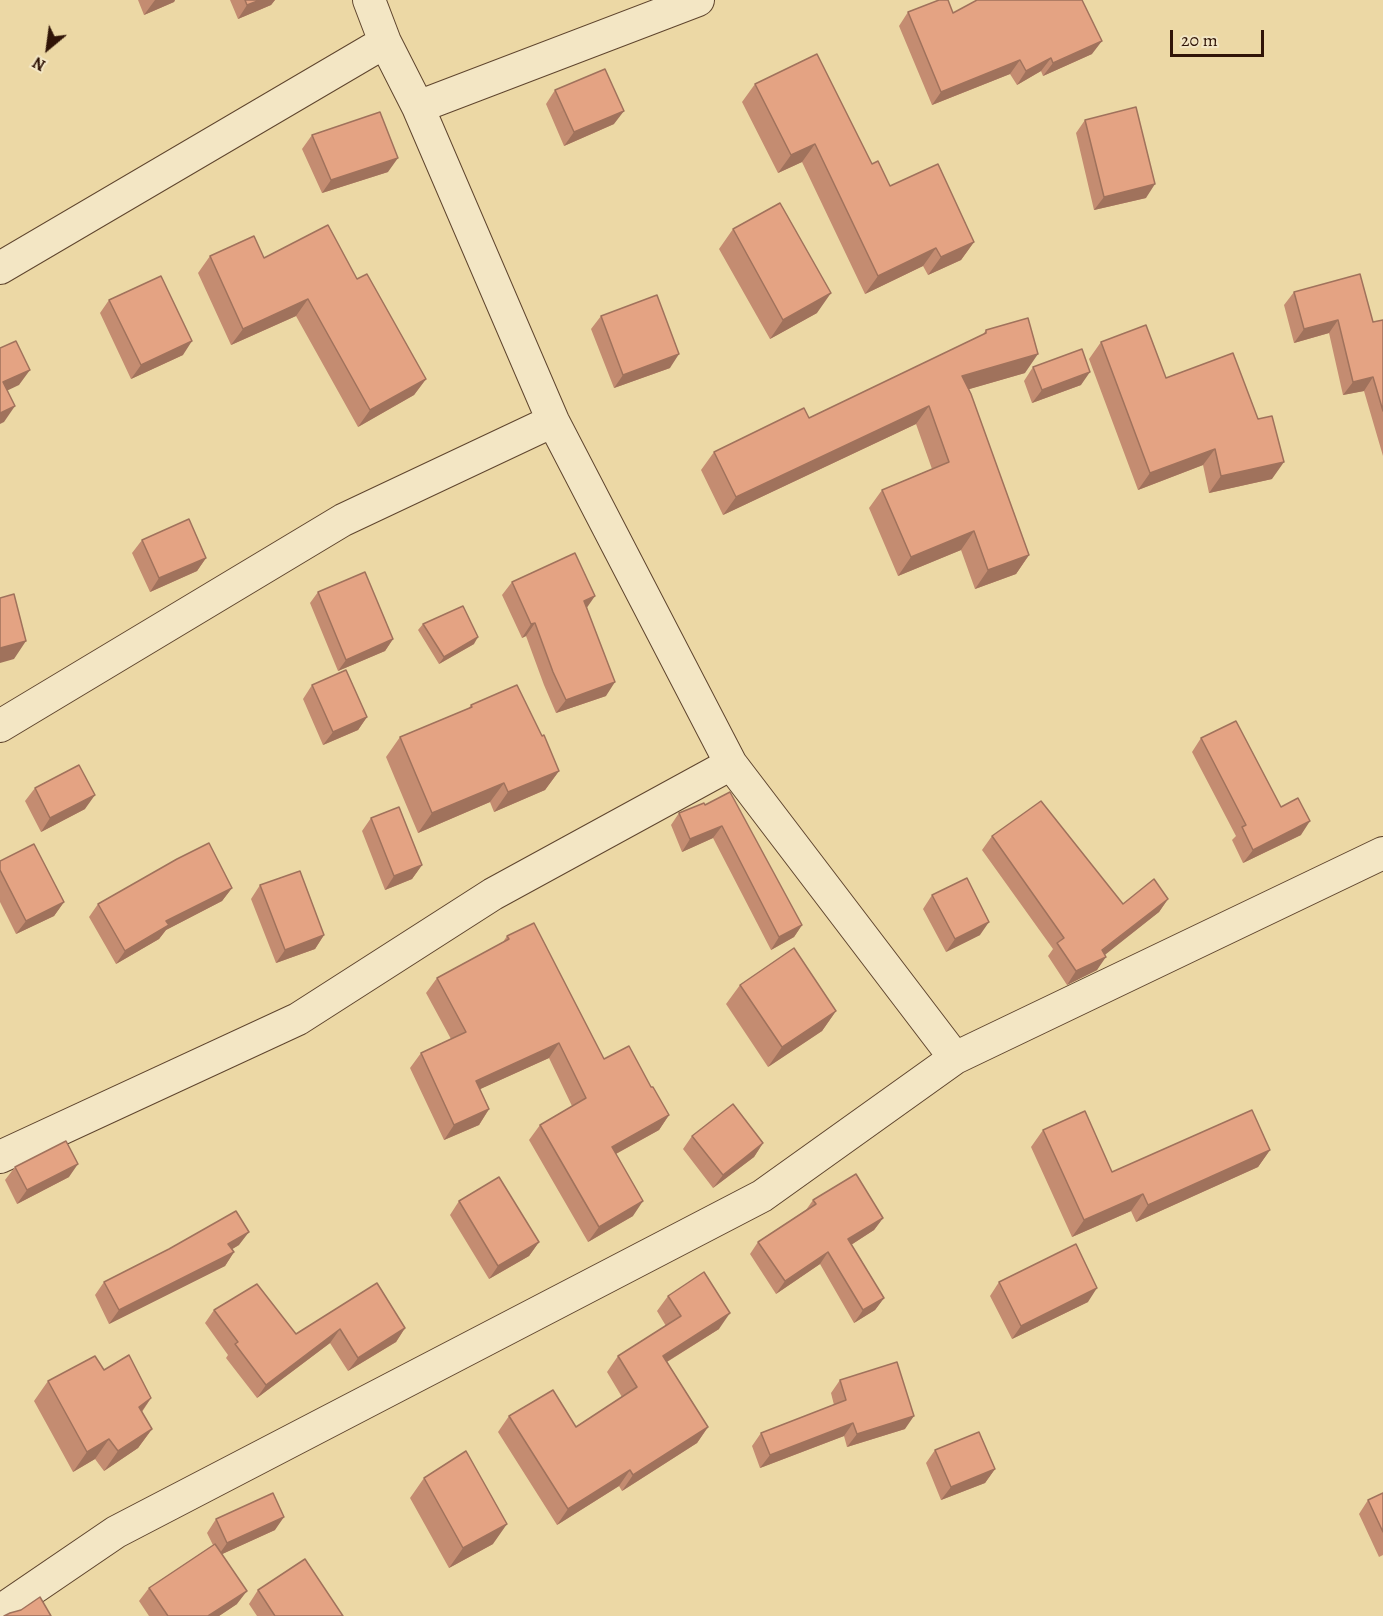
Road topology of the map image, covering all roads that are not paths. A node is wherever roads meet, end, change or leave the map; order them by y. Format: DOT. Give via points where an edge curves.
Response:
graph roads {
  1 [pos="369,0"];
  2 [pos="698,0"];
  3 [pos="385,42"];
  4 [pos="418,107"];
  5 [pos="0,268"];
  6 [pos="553,421"];
  7 [pos="0,726"];
  8 [pos="731,764"];
  9 [pos="1382,855"];
  10 [pos="955,1058"];
  11 [pos="0,1157"];
  12 [pos="0,1611"];
  1 -- 3 [label="street"];
  2 -- 4 [label="street"];
  3 -- 4 [label="street"];
  3 -- 5 [label="street"];
  4 -- 6 [label="street"];
  6 -- 7 [label="street" via="344,520"];
  6 -- 8 [label="street"];
  8 -- 10 [label="street"];
  8 -- 11 [label="street" via="493,894 298,1019"];
  9 -- 10 [label="street"];
  10 -- 12 [label="street" via="762,1196 116,1532"];
}
